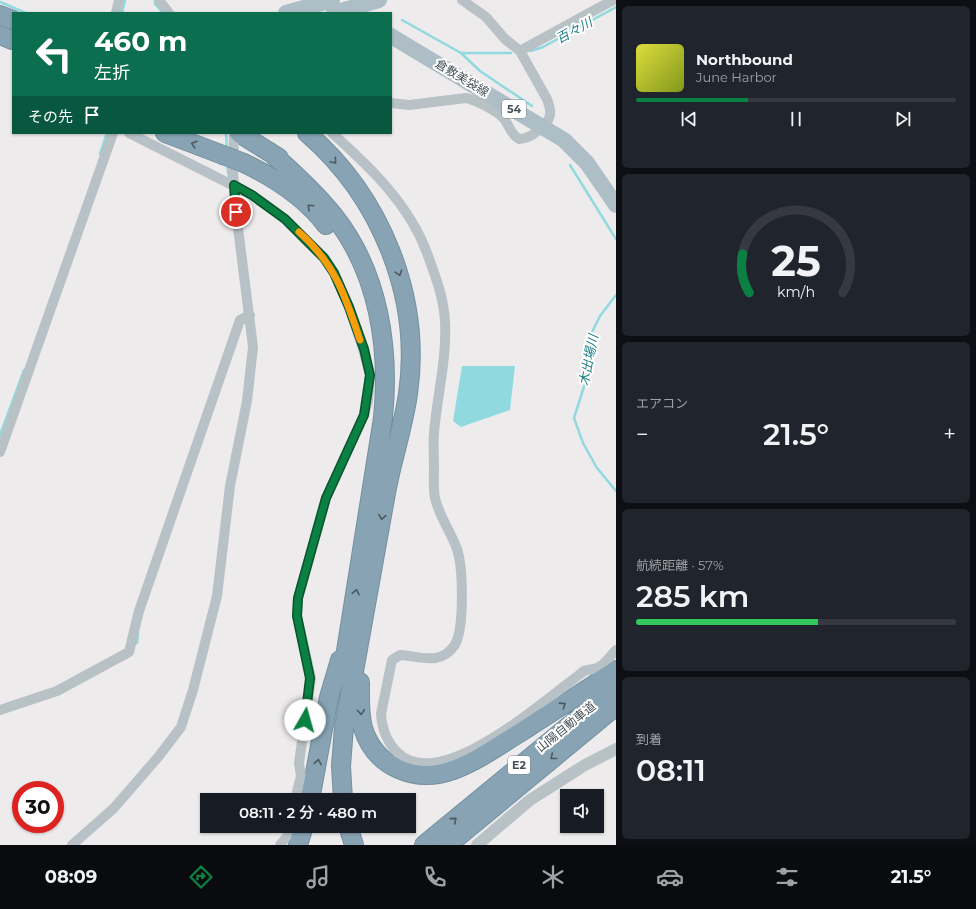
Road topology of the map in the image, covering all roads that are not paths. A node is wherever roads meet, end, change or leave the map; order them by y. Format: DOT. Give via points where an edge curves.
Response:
graph roads {
  1 [pos="118,0"];
  2 [pos="159,0"];
  3 [pos="332,0"];
  4 [pos="380,0"];
  5 [pos="462,0"];
  6 [pos="613,0"];
  7 [pos="0,6"];
  8 [pos="362,6"];
  9 [pos="0,9"];
  10 [pos="14,12"];
  11 [pos="116,12"];
  12 [pos="168,12"];
  13 [pos="290,12"];
  14 [pos="338,12"];
  15 [pos="0,15"];
  16 [pos="12,19"];
  17 [pos="12,20"];
  18 [pos="0,25"];
  19 [pos="8,37"];
  20 [pos="392,37"];
  21 [pos="520,52"];
  22 [pos="392,103"];
  23 [pos="543,125"];
  24 [pos="113,134"];
  25 [pos="131,134"];
  26 [pos="168,134"];
  27 [pos="234,134"];
  28 [pos="241,134"];
  29 [pos="308,134"];
  30 [pos="333,134"];
  31 [pos="270,152"];
  32 [pos="231,183"];
  33 [pos="616,205"];
  34 [pos="250,315"];
  35 [pos="380,323"];
  36 [pos="0,452"];
  37 [pos="389,479"];
  38 [pos="355,631"];
  39 [pos="616,650"];
  40 [pos="616,670"];
  41 [pos="616,687"];
  42 [pos="616,706"];
  43 [pos="0,710"];
  44 [pos="616,749"];
  45 [pos="296,793"];
  46 [pos="311,793"];
  47 [pos="333,793"];
  48 [pos="343,793"];
  49 [pos="509,793"];
  50 [pos="288,833"];
  51 [pos="302,833"];
  52 [pos="341,833"];
  53 [pos="350,833"];
  54 [pos="72,845"];
  55 [pos="280,845"];
  56 [pos="298,845"];
  57 [pos="344,845"];
  58 [pos="354,845"];
  59 [pos="424,845"];
  60 [pos="448,845"];
  61 [pos="456,845"];
  62 [pos="477,845"];
  1 -- 11 [label="street"];
  2 -- 12 [label="street"];
  3 -- 13 [label="main road"];
  4 -- 8 [label="main road"];
  5 -- 21 [label="street" via="486,17"];
  6 -- 21 [label="street"];
  7 -- 10 [label="street"];
  8 -- 14 [label="main road"];
  9 -- 16 [label="main road"];
  15 -- 17 [label="highway"];
  18 -- 19 [label="highway"];
  20 -- 23 [label="main road, 倉敷美袋線 / 54"];
  21 -- 23 [label="street" via="550,107 550,117"];
  22 -- 23 [label="street" via="409,105 466,98 501,115 512,133 519,138 529,138"];
  23 -- 33 [label="main road, 倉敷美袋線 / 54" via="581,155"];
  24 -- 36 [label="street"];
  25 -- 32 [label="street"];
  35 -- 26 [label="highway, one-way, bridge" via="355,266 311,208 282,184 244,163"];
  27 -- 32 [label="street"];
  28 -- 31 [label="highway"];
  29 -- 37 [label="highway, one-way" via="346,175 368,205 385,236 401,280 409,325 410,371 406,407"];
  30 -- 39 [label="street" via="374,173 399,202 416,228 441,294 445,321 445,352 434,433 434,484 435,498 461,561 459,637 448,652 431,660 400,655 392,660 381,714 389,743 403,758 412,762 433,764 458,757 538,708 585,671 599,668"];
  31 -- 35 [label="highway" via="310,188 344,230 369,278"];
  31 -- 37 [label="highway" via="298,169 330,198 362,242 378,274 389,309 396,349 396,388"];
  32 -- 34 [label="street"];
  32 -- 45 [label="street" via="285,219 324,258 334,273 349,307 370,375 364,415 326,498 298,598 297,616 310,678"];
  34 -- 43 [label="street" via="240,320 139,611 129,652 57,690"];
  34 -- 54 [label="street" via="252,369 230,486 217,596 181,727 114,808"];
  38 -- 35 [label="highway, one-way" via="363,551 383,418 386,378"];
  37 -- 38 [label="highway, one-way"];
  38 -- 40 [label="highway, one-way" via="360,702 367,738 379,756 388,763 419,776 442,774 466,765"];
  46 -- 38 [label="highway, one-way" via="329,697"];
  38 -- 47 [label="highway" via="333,746"];
  38 -- 48 [label="highway" via="342,748"];
  59 -- 41 [label="highway, 山陽自動車道 / E2, one-way"];
  42 -- 49 [label="highway, 山陽自動車道 / E2, one-way"];
  44 -- 62 [label="street" via="585,765 530,800"];
  49 -- 60 [label="highway, 山陽自動車道 / E2"];
  49 -- 61 [label="highway"];
  50 -- 55 [label="street"];
  51 -- 56 [label="highway"];
  52 -- 57 [label="highway"];
  53 -- 58 [label="highway"];
}
